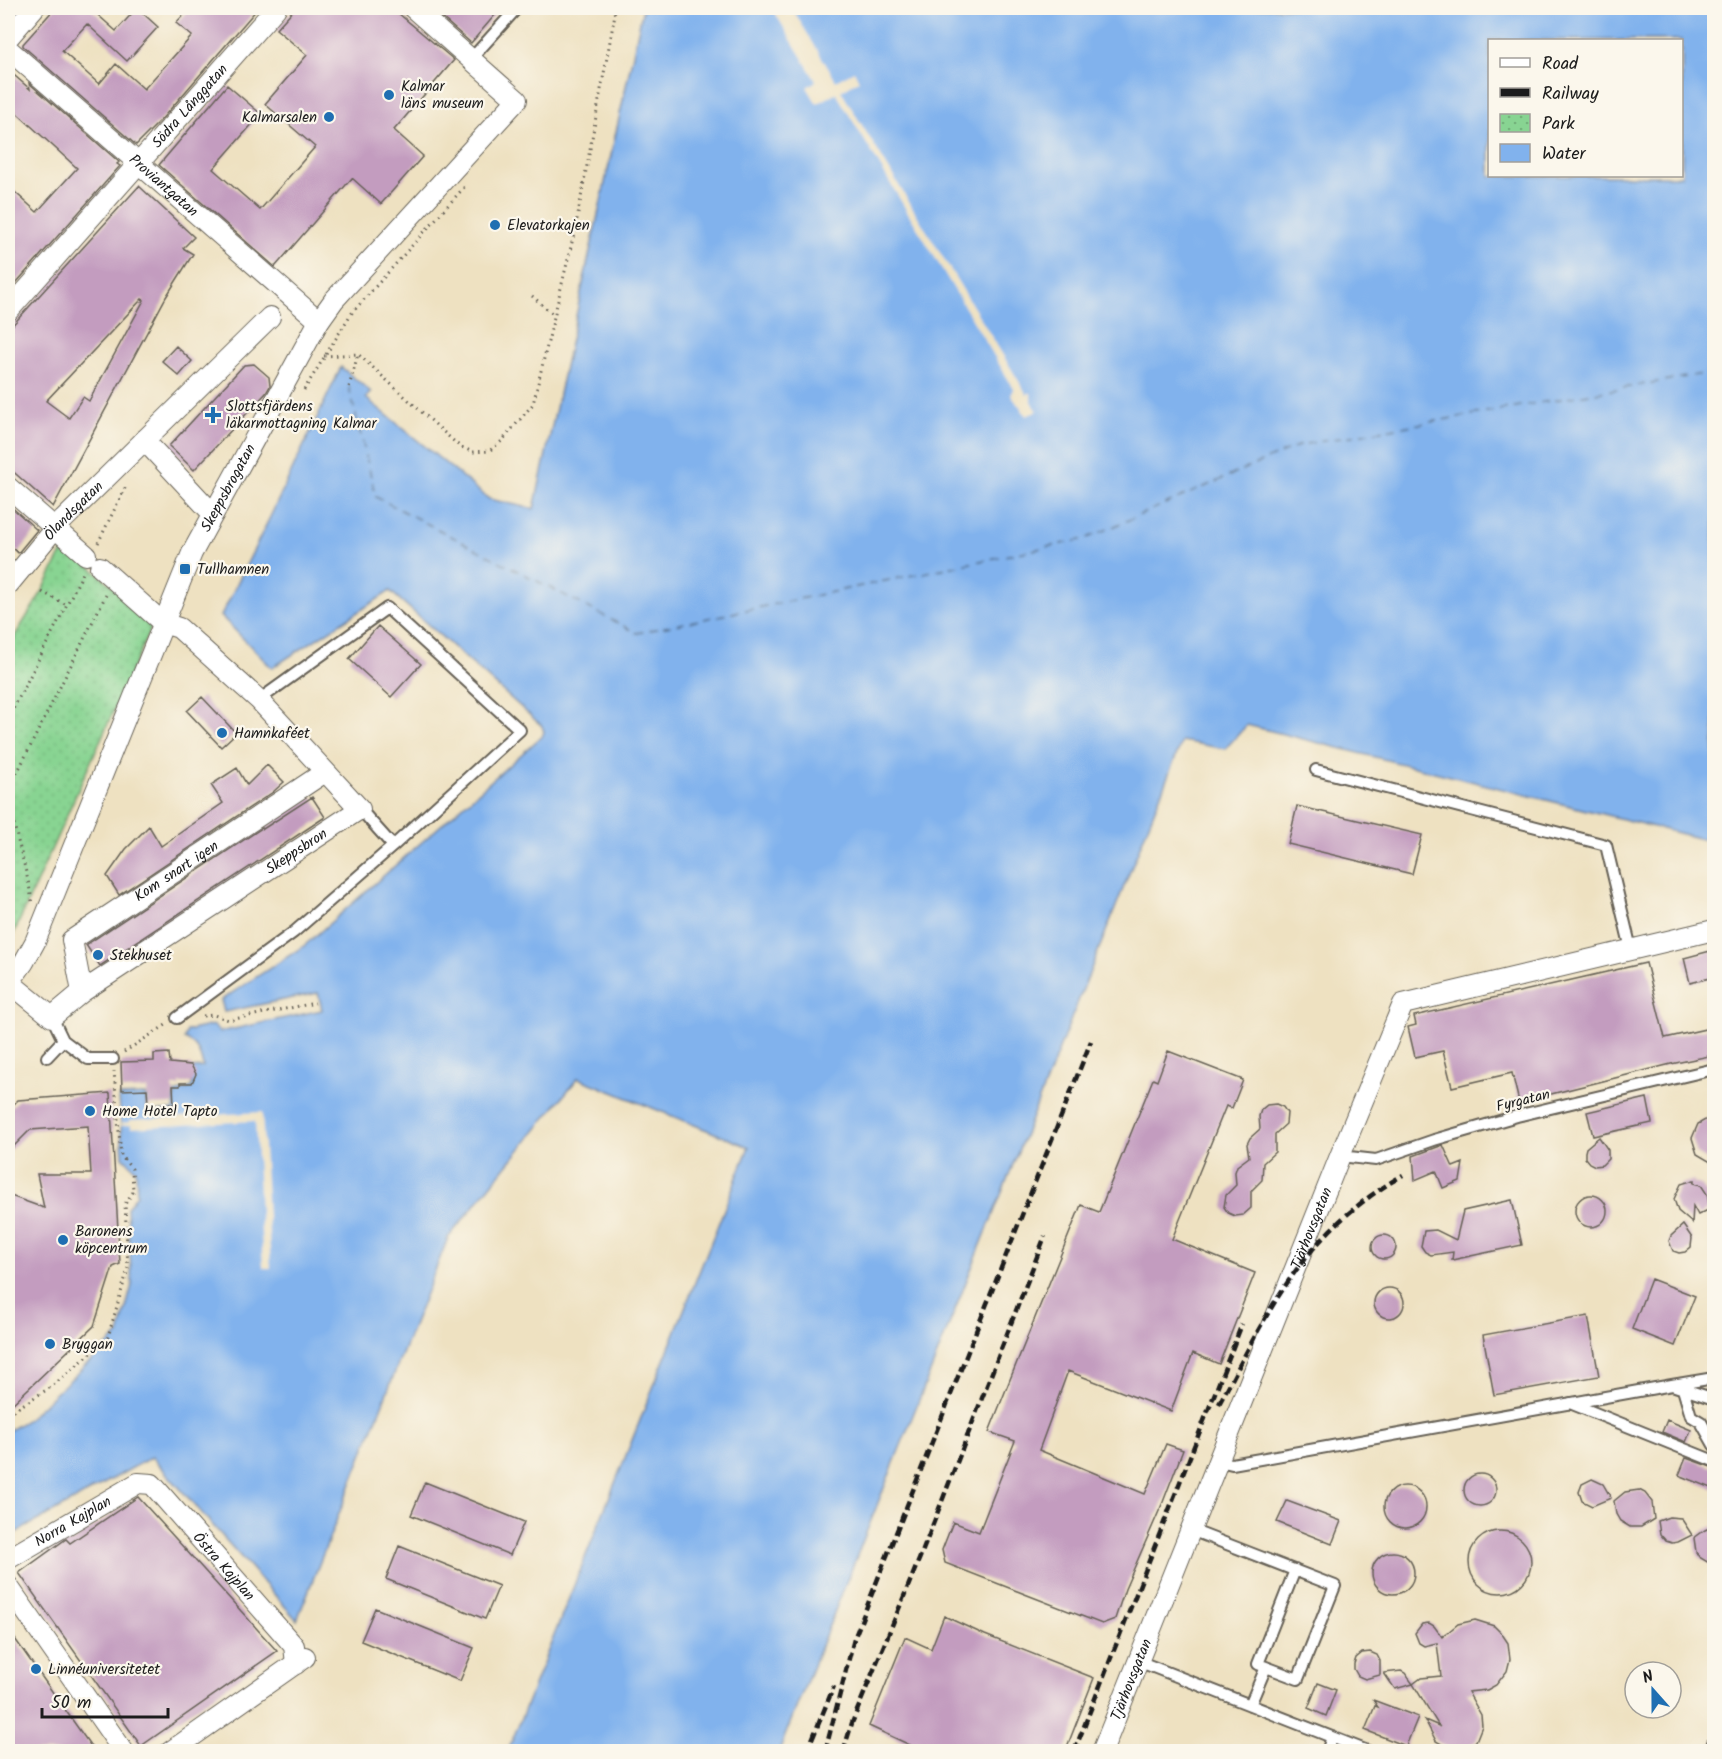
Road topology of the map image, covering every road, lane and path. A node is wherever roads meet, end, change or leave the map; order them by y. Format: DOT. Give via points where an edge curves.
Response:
graph roads {
  1 [pos="34,8"];
  2 [pos="276,8"];
  3 [pos="413,8"];
  4 [pos="517,8"];
  5 [pos="612,8"];
  6 [pos="8,38"];
  7 [pos="8,50"];
  8 [pos="471,59"];
  9 [pos="138,163"];
  10 [pos="468,183"];
  11 [pos="532,296"];
  12 [pos="8,311"];
  13 [pos="554,315"];
  14 [pos="270,317"];
  15 [pos="319,321"];
  16 [pos="358,354"];
  17 [pos="349,387"];
  18 [pos="144,440"];
  19 [pos="127,482"];
  20 [pos="8,487"];
  21 [pos="213,514"];
  22 [pos="55,528"];
  23 [pos="97,562"];
  24 [pos="8,585"];
  25 [pos="42,592"];
  26 [pos="67,605"];
  27 [pos="163,623"];
  28 [pos="259,700"];
  29 [pos="8,719"];
  30 [pos="1316,771"];
  31 [pos="325,772"];
  32 [pos="360,809"];
  33 [pos="393,846"];
  34 [pos="30,887"];
  35 [pos="1714,930"];
  36 [pos="1631,949"];
  37 [pos="8,983"];
  38 [pos="82,992"];
  39 [pos="315,1003"];
  40 [pos="52,1017"];
  41 [pos="177,1018"];
  42 [pos="229,1020"];
  43 [pos="63,1040"];
  44 [pos="47,1057"];
  45 [pos="113,1059"];
  46 [pos="1714,1069"];
  47 [pos="1340,1156"];
  48 [pos="1714,1378"];
  49 [pos="1672,1385"];
  50 [pos="1683,1389"];
  51 [pos="1714,1399"];
  52 [pos="1570,1403"];
  53 [pos="8,1414"];
  54 [pos="1714,1445"];
  55 [pos="1219,1461"];
  56 [pos="1714,1461"];
  57 [pos="138,1483"];
  58 [pos="1191,1530"];
  59 [pos="8,1560"];
  60 [pos="1294,1570"];
  61 [pos="8,1586"];
  62 [pos="1138,1661"];
  63 [pos="1266,1667"];
  64 [pos="1250,1705"];
  65 [pos="1332,1737"];
  66 [pos="1714,1740"];
  67 [pos="124,1752"];
  68 [pos="170,1752"];
  69 [pos="1102,1752"];
  70 [pos="1327,1752"];
  71 [pos="1370,1752"];
  72 [pos="1710,1752"];
  1 -- 6 [label="street"];
  2 -- 9 [label="street, Södra Långgatan"];
  3 -- 8 [label="street"];
  4 -- 8 [label="lane"];
  5 -- 13 [label="path" via="615,14 600,101"];
  7 -- 9 [label="street, Proviantgatan"];
  8 -- 15 [label="street, Skeppsbrogatan" via="517,100"];
  9 -- 12 [label="street, Södra Långgatan"];
  9 -- 15 [label="street, Proviantgatan"];
  10 -- 16 [label="path" via="351,314 324,356"];
  11 -- 13 [label="path"];
  13 -- 16 [label="path" via="533,404 489,451 473,452 459,446"];
  14 -- 18 [label="street, Ölandsgatan"];
  15 -- 21 [label="street, Skeppsbrogatan"];
  16 -- 17 [label="path"];
  18 -- 21 [label="street"];
  18 -- 22 [label="street, Ölandsgatan"];
  19 -- 23 [label="path"];
  20 -- 22 [label="street"];
  21 -- 27 [label="street, Skeppsbrogatan"];
  22 -- 23 [label="street"];
  22 -- 24 [label="street, Ölandsgatan"];
  23 -- 26 [label="path"];
  23 -- 27 [label="street"];
  23 -- 34 [label="path" via="9,789 10,813"];
  25 -- 26 [label="path"];
  26 -- 29 [label="path"];
  27 -- 28 [label="street" via="179,628"];
  27 -- 37 [label="street, Skeppsbrogatan" via="35,942"];
  28 -- 31 [label="street"];
  28 -- 33 [label="lane" via="387,608 520,730"];
  30 -- 36 [label="lane" via="1606,845"];
  31 -- 32 [label="street"];
  31 -- 38 [label="street, Kom snart igen" via="72,940"];
  32 -- 33 [label="lane"];
  32 -- 38 [label="street, Skeppsbron"];
  33 -- 41 [label="lane" via="294,932"];
  35 -- 36 [label="street, Tjärhovsgatan"];
  36 -- 47 [label="street, Tjärhovsgatan" via="1403,1004"];
  37 -- 40 [label="street"];
  38 -- 40 [label="street, Skeppsbron"];
  39 -- 42 [label="path"];
  40 -- 43 [label="lane"];
  41 -- 45 [label="path"];
  43 -- 44 [label="lane"];
  43 -- 45 [label="lane" via="88,1059"];
  45 -- 53 [label="path" via="121,1156 132,1169 133,1192 125,1204 128,1269 107,1340 51,1387"];
  46 -- 47 [label="lane, Fyrgatan" via="1517,1116 1376,1160"];
  47 -- 55 [label="street, Tjärhovsgatan"];
  48 -- 49 [label="lane"];
  49 -- 50 [label="lane"];
  49 -- 52 [label="lane"];
  50 -- 51 [label="lane"];
  50 -- 54 [label="lane" via="1691,1416 1701,1422"];
  52 -- 55 [label="lane" via="1233,1464"];
  52 -- 56 [label="lane"];
  55 -- 58 [label="street, Tjärhovsgatan"];
  57 -- 59 [label="street, Norra Kajplan"];
  57 -- 68 [label="street, Östra Kajplan" via="152,1484 294,1646 301,1661"];
  58 -- 60 [label="lane"];
  58 -- 62 [label="street, Tjärhovsgatan"];
  60 -- 63 [label="lane" via="1258,1664"];
  60 -- 63 [label="lane" via="1335,1586 1298,1680"];
  61 -- 67 [label="street"];
  62 -- 64 [label="lane"];
  62 -- 69 [label="street, Tjärhovsgatan"];
  63 -- 64 [label="lane"];
  64 -- 65 [label="lane"];
  65 -- 70 [label="lane"];
  65 -- 71 [label="lane"];
  66 -- 72 [label="lane"];
}
